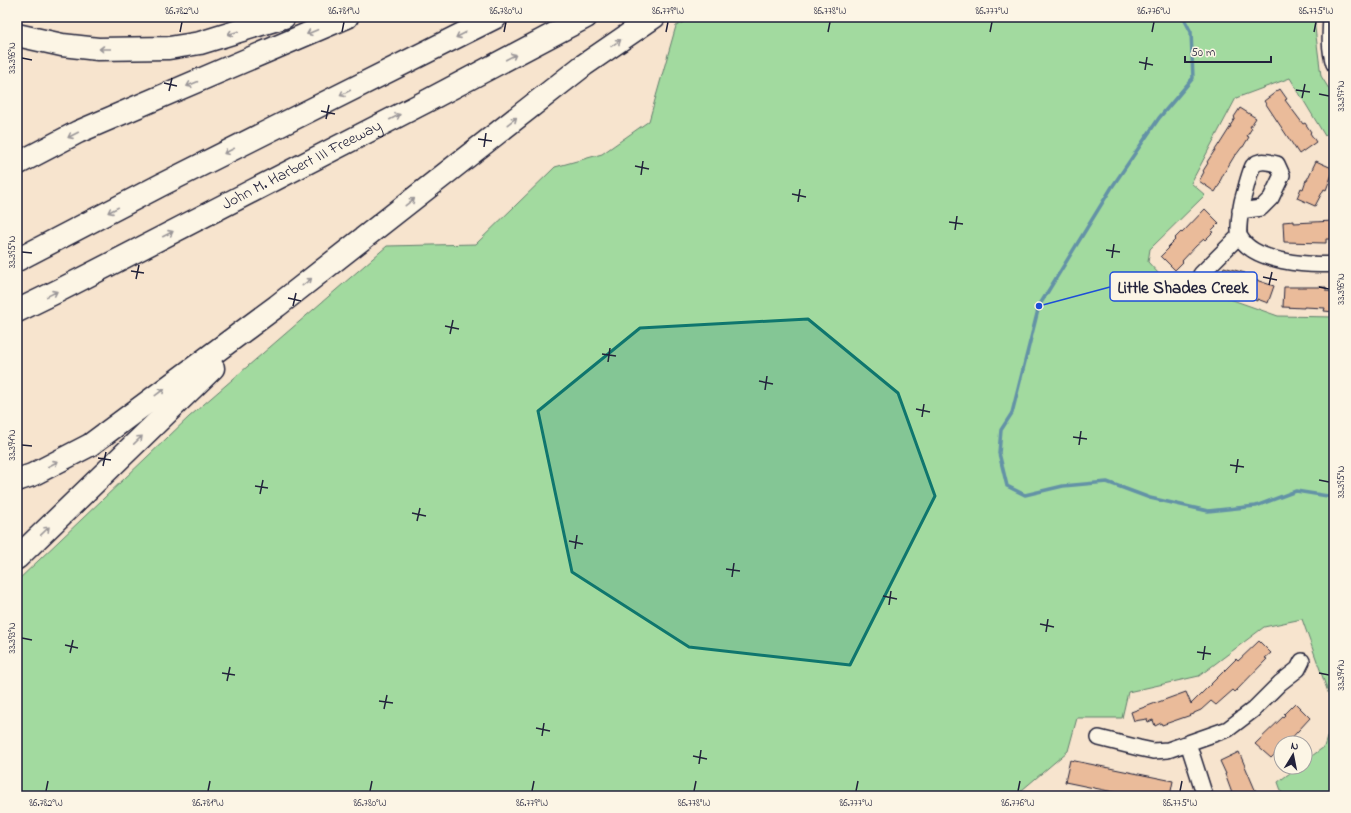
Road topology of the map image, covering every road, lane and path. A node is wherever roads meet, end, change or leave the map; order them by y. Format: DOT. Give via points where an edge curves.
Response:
graph roads {
  1 [pos="284,17"];
  2 [pos="348,17"];
  3 [pos="496,17"];
  4 [pos="586,17"];
  5 [pos="654,17"];
  6 [pos="1331,17"];
  7 [pos="17,35"];
  8 [pos="1334,64"];
  9 [pos="17,164"];
  10 [pos="1240,212"];
  11 [pos="1239,236"];
  12 [pos="17,260"];
  13 [pos="1334,264"];
  14 [pos="1201,274"];
  15 [pos="277,306"];
  16 [pos="17,311"];
  17 [pos="17,480"];
  18 [pos="17,558"];
  19 [pos="1302,661"];
  20 [pos="1099,738"];
  21 [pos="1188,743"];
  22 [pos="1204,796"];
  1 -- 7 [label="highway, one-way" via="200,43 169,48 98,49 62,45"];
  2 -- 9 [label="highway, one-way" via="78,132"];
  3 -- 12 [label="highway, one-way"];
  16 -- 4 [label="highway, John M. Harbert III Freeway, one-way"];
  15 -- 5 [label="highway, one-way" via="584,65"];
  6 -- 8 [label="street" via="1330,40"];
  10 -- 11 [label="street"];
  11 -- 13 [label="street" via="1246,246 1280,260"];
  11 -- 14 [label="street"];
  17 -- 15 [label="highway, one-way" via="90,445"];
  18 -- 15 [label="highway, one-way"];
  19 -- 21 [label="street" via="1298,669 1239,722 1228,729"];
  20 -- 21 [label="street" via="1153,751 1168,750"];
  21 -- 22 [label="street"];
}
